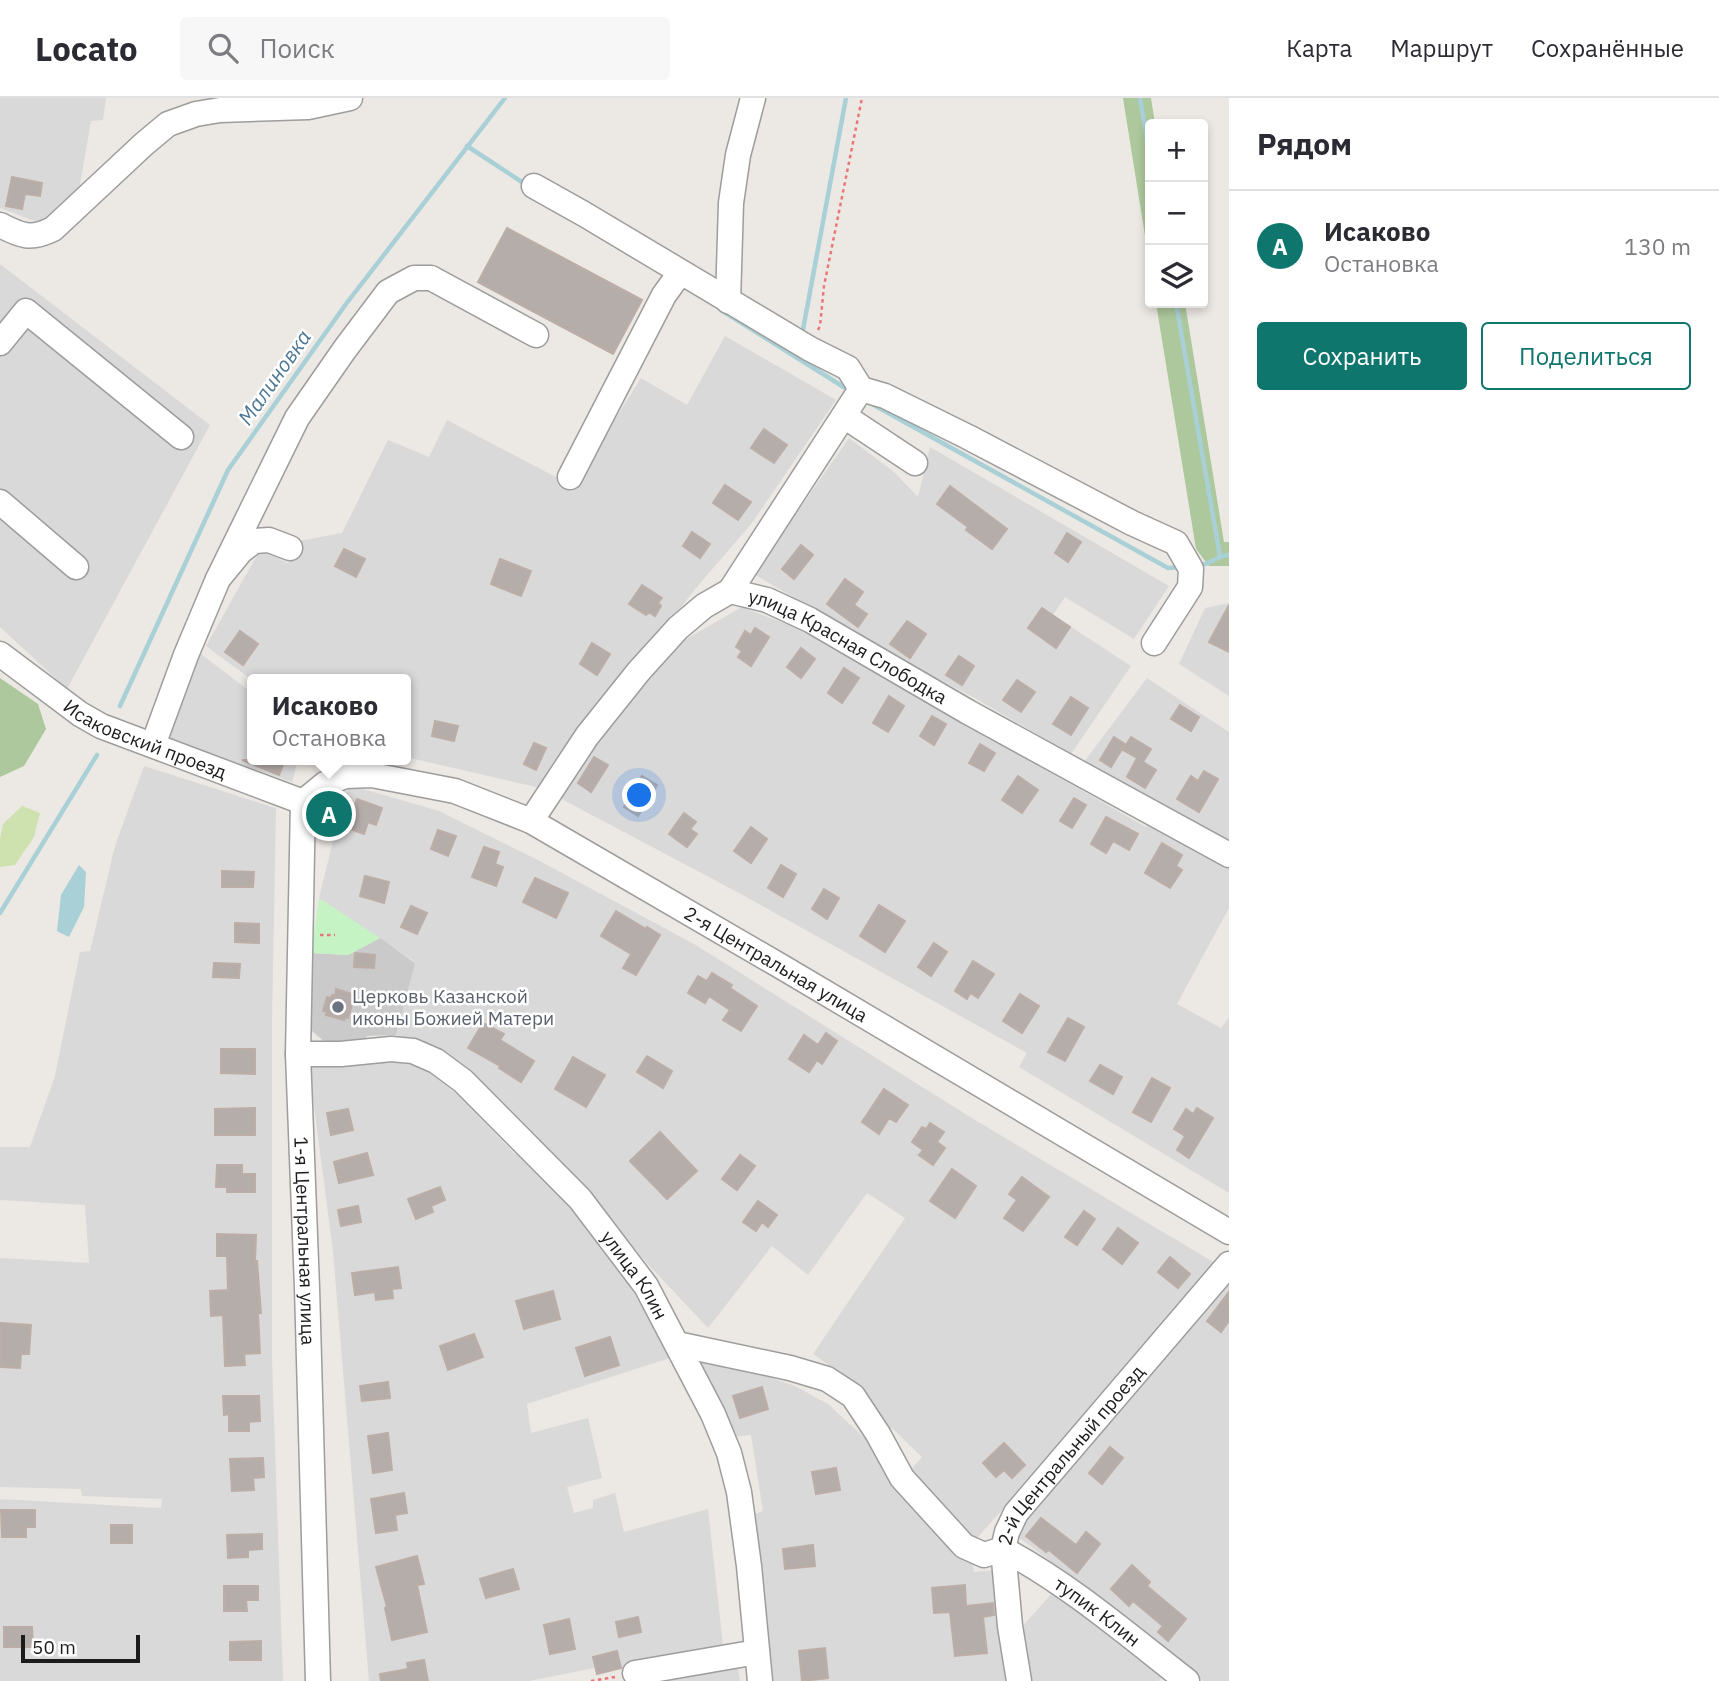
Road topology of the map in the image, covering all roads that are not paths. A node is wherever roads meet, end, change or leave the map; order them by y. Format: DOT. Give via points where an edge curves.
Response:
graph roads {
  1 [pos="351,98"];
  2 [pos="753,98"];
  3 [pos="534,186"];
  4 [pos="0,225"];
  5 [pos="680,273"];
  6 [pos="728,301"];
  7 [pos="536,335"];
  8 [pos="0,343"];
  9 [pos="861,389"];
  10 [pos="844,416"];
  11 [pos="181,437"];
  12 [pos="915,463"];
  13 [pos="570,477"];
  14 [pos="0,502"];
  15 [pos="290,548"];
  16 [pos="76,567"];
  17 [pos="218,579"];
  18 [pos="730,592"];
  19 [pos="1154,643"];
  20 [pos="0,654"];
  21 [pos="153,745"];
  22 [pos="303,802"];
  23 [pos="531,821"];
  24 [pos="1229,855"];
  25 [pos="298,1054"];
  26 [pos="1229,1232"];
  27 [pos="1229,1264"];
  28 [pos="677,1344"];
  29 [pos="1003,1549"];
  30 [pos="757,1651"];
  31 [pos="635,1673"];
  32 [pos="318,1681"];
  33 [pos="760,1681"];
  34 [pos="1020,1681"];
  35 [pos="1187,1681"];
  1 -- 4 [label="street" via="308,107 220,110 168,124 53,229 29,236"];
  2 -- 6 [label="street" via="731,203"];
  3 -- 5 [label="street"];
  5 -- 6 [label="street"];
  5 -- 13 [label="street" via="664,295"];
  6 -- 9 [label="street" via="848,368"];
  7 -- 17 [label="street" via="431,278 414,278 388,292 297,418"];
  8 -- 11 [label="street" via="26,311"];
  9 -- 10 [label="street"];
  9 -- 19 [label="street" via="885,396 1176,543 1191,569 1190,587"];
  10 -- 12 [label="street"];
  10 -- 18 [label="street"];
  14 -- 16 [label="street"];
  15 -- 17 [label="street" via="269,540 254,541"];
  17 -- 21 [label="street"];
  18 -- 23 [label="street, улица Красная Слободка" via="678,628 639,671 587,736"];
  18 -- 24 [label="street, улица Красная Слободка" via="767,600 810,620"];
  20 -- 21 [label="street, Исаковский проезд" via="80,714"];
  21 -- 22 [label="street, Исаковский проезд"];
  22 -- 23 [label="street, 2-я Центральная улица" via="325,784 345,776 372,775 455,791"];
  22 -- 25 [label="street, 1-я Центральная улица"];
  23 -- 26 [label="street, 2-я Центральная улица"];
  25 -- 28 [label="street, улица Клин" via="413,1051 463,1081 579,1199 646,1286"];
  25 -- 32 [label="street, 1-я Центральная улица"];
  27 -- 29 [label="street, 2-й Центральный проезд" via="1016,1513"];
  28 -- 29 [label="street" via="828,1379 853,1396 902,1478 964,1546 984,1555"];
  28 -- 30 [label="street, улица Клин" via="729,1452 739,1492"];
  29 -- 34 [label="street, 2-й Центральный проезд"];
  29 -- 35 [label="street, тупик Клин" via="1091,1606"];
  30 -- 31 [label="street"];
  30 -- 33 [label="street, улица Клин"];
}
